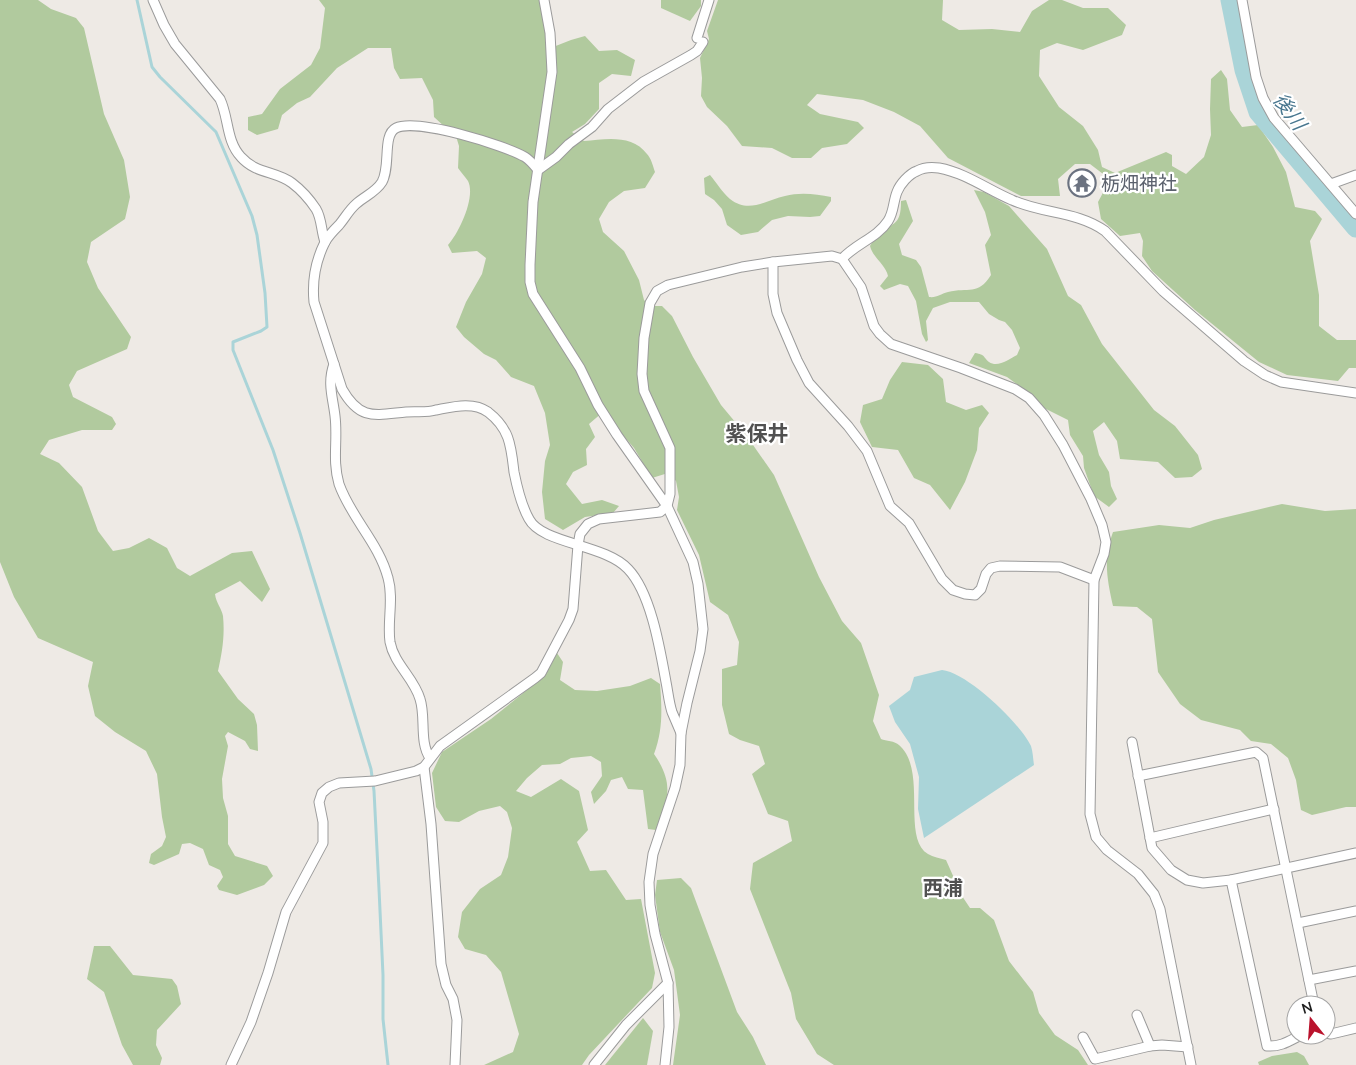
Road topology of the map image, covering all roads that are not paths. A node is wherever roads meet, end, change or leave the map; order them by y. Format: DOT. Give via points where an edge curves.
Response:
graph roads {
  1 [pos="153,0"];
  2 [pos="544,0"];
  3 [pos="709,0"];
  4 [pos="1242,0"];
  5 [pos="538,170"];
  6 [pos="1356,175"];
  7 [pos="1331,184"];
  8 [pos="1356,214"];
  9 [pos="325,242"];
  10 [pos="842,259"];
  11 [pos="773,262"];
  12 [pos="334,364"];
  13 [pos="1356,393"];
  14 [pos="667,506"];
  15 [pos="578,545"];
  16 [pos="1094,580"];
  17 [pos="681,733"];
  18 [pos="1132,742"];
  19 [pos="430,758"];
  20 [pos="424,767"];
  21 [pos="1138,776"];
  22 [pos="1274,809"];
  23 [pos="1150,838"];
  24 [pos="1356,853"];
  25 [pos="1286,867"];
  26 [pos="1231,880"];
  27 [pos="1356,911"];
  28 [pos="1298,923"];
  29 [pos="1356,971"];
  30 [pos="1309,980"];
  31 [pos="668,982"];
  32 [pos="1312,995"];
  33 [pos="1136,1015"];
  34 [pos="1356,1028"];
  35 [pos="1336,1033"];
  36 [pos="1083,1037"];
  37 [pos="1286,1043"];
  38 [pos="1150,1046"];
  39 [pos="1188,1047"];
  40 [pos="231,1065"];
  41 [pos="455,1065"];
  42 [pos="594,1065"];
  43 [pos="665,1065"];
  44 [pos="1191,1065"];
  1 -- 9 [label="street" via="174,44 220,99 229,134 241,158 263,172 292,183 315,208"];
  2 -- 5 [label="street" via="552,72"];
  3 -- 5 [label="street" via="697,51 643,82"];
  4 -- 7 [label="street" via="1263,98 1274,118"];
  5 -- 9 [label="street" via="526,158 473,137 422,128 396,128 388,137 387,168 378,188 349,211"];
  5 -- 14 [label="street" via="531,228 530,282 533,294 580,368 598,405"];
  6 -- 7 [label="street"];
  7 -- 8 [label="street"];
  9 -- 12 [label="street" via="314,274 313,289 314,302"];
  10 -- 11 [label="street" via="832,256"];
  10 -- 13 [label="street" via="886,223 905,180 915,171 938,168 990,188 1012,201 1093,223 1215,337 1266,375 1281,382"];
  10 -- 16 [label="street" via="861,288 874,326 891,344 1015,388 1044,415 1063,445 1102,525 1106,542"];
  11 -- 14 [label="street" via="668,285 657,291 650,302 642,374 644,391 670,448"];
  11 -- 16 [label="street" via="773,294 777,313 809,383 866,451 890,506 908,523 942,579 953,590 976,595 982,589 986,574 991,568 1000,566 1060,567"];
  12 -- 15 [label="street" via="349,401 373,416 458,406 487,412 508,436 514,473 529,520 538,529"];
  12 -- 19 [label="street" via="330,380 336,426 336,470 345,498 369,536 389,580 390,643 420,700"];
  14 -- 15 [label="street" via="660,512 599,519 588,524 580,534"];
  14 -- 17 [label="street" via="693,562 703,629"];
  15 -- 17 [label="street" via="620,560 640,584 672,711"];
  15 -- 19 [label="street" via="573,609 541,672 440,746"];
  16 -- 39 [label="street" via="1090,814 1096,837 1138,874 1154,894"];
  17 -- 31 [label="street" via="676,788 653,854 649,882 655,934"];
  18 -- 21 [label="street"];
  19 -- 20 [label="street"];
  20 -- 40 [label="street" via="372,781 339,783 322,794 319,802 323,843 286,912 251,1022"];
  20 -- 41 [label="street" via="441,964 457,1020"];
  21 -- 22 [label="street" via="1256,752 1263,758"];
  21 -- 23 [label="street"];
  22 -- 23 [label="street"];
  22 -- 25 [label="street"];
  23 -- 26 [label="street" via="1152,848 1171,870 1187,880 1203,883"];
  24 -- 25 [label="street"];
  25 -- 26 [label="street"];
  25 -- 28 [label="street"];
  26 -- 37 [label="street" via="1267,1046"];
  27 -- 28 [label="street"];
  28 -- 30 [label="street"];
  29 -- 30 [label="street"];
  30 -- 32 [label="street"];
  31 -- 42 [label="street" via="626,1025"];
  31 -- 43 [label="street" via="669,1027"];
  33 -- 38 [label="street"];
  34 -- 35 [label="street"];
  36 -- 38 [label="street" via="1095,1059"];
  38 -- 39 [label="street"];
  39 -- 44 [label="street"];
}
